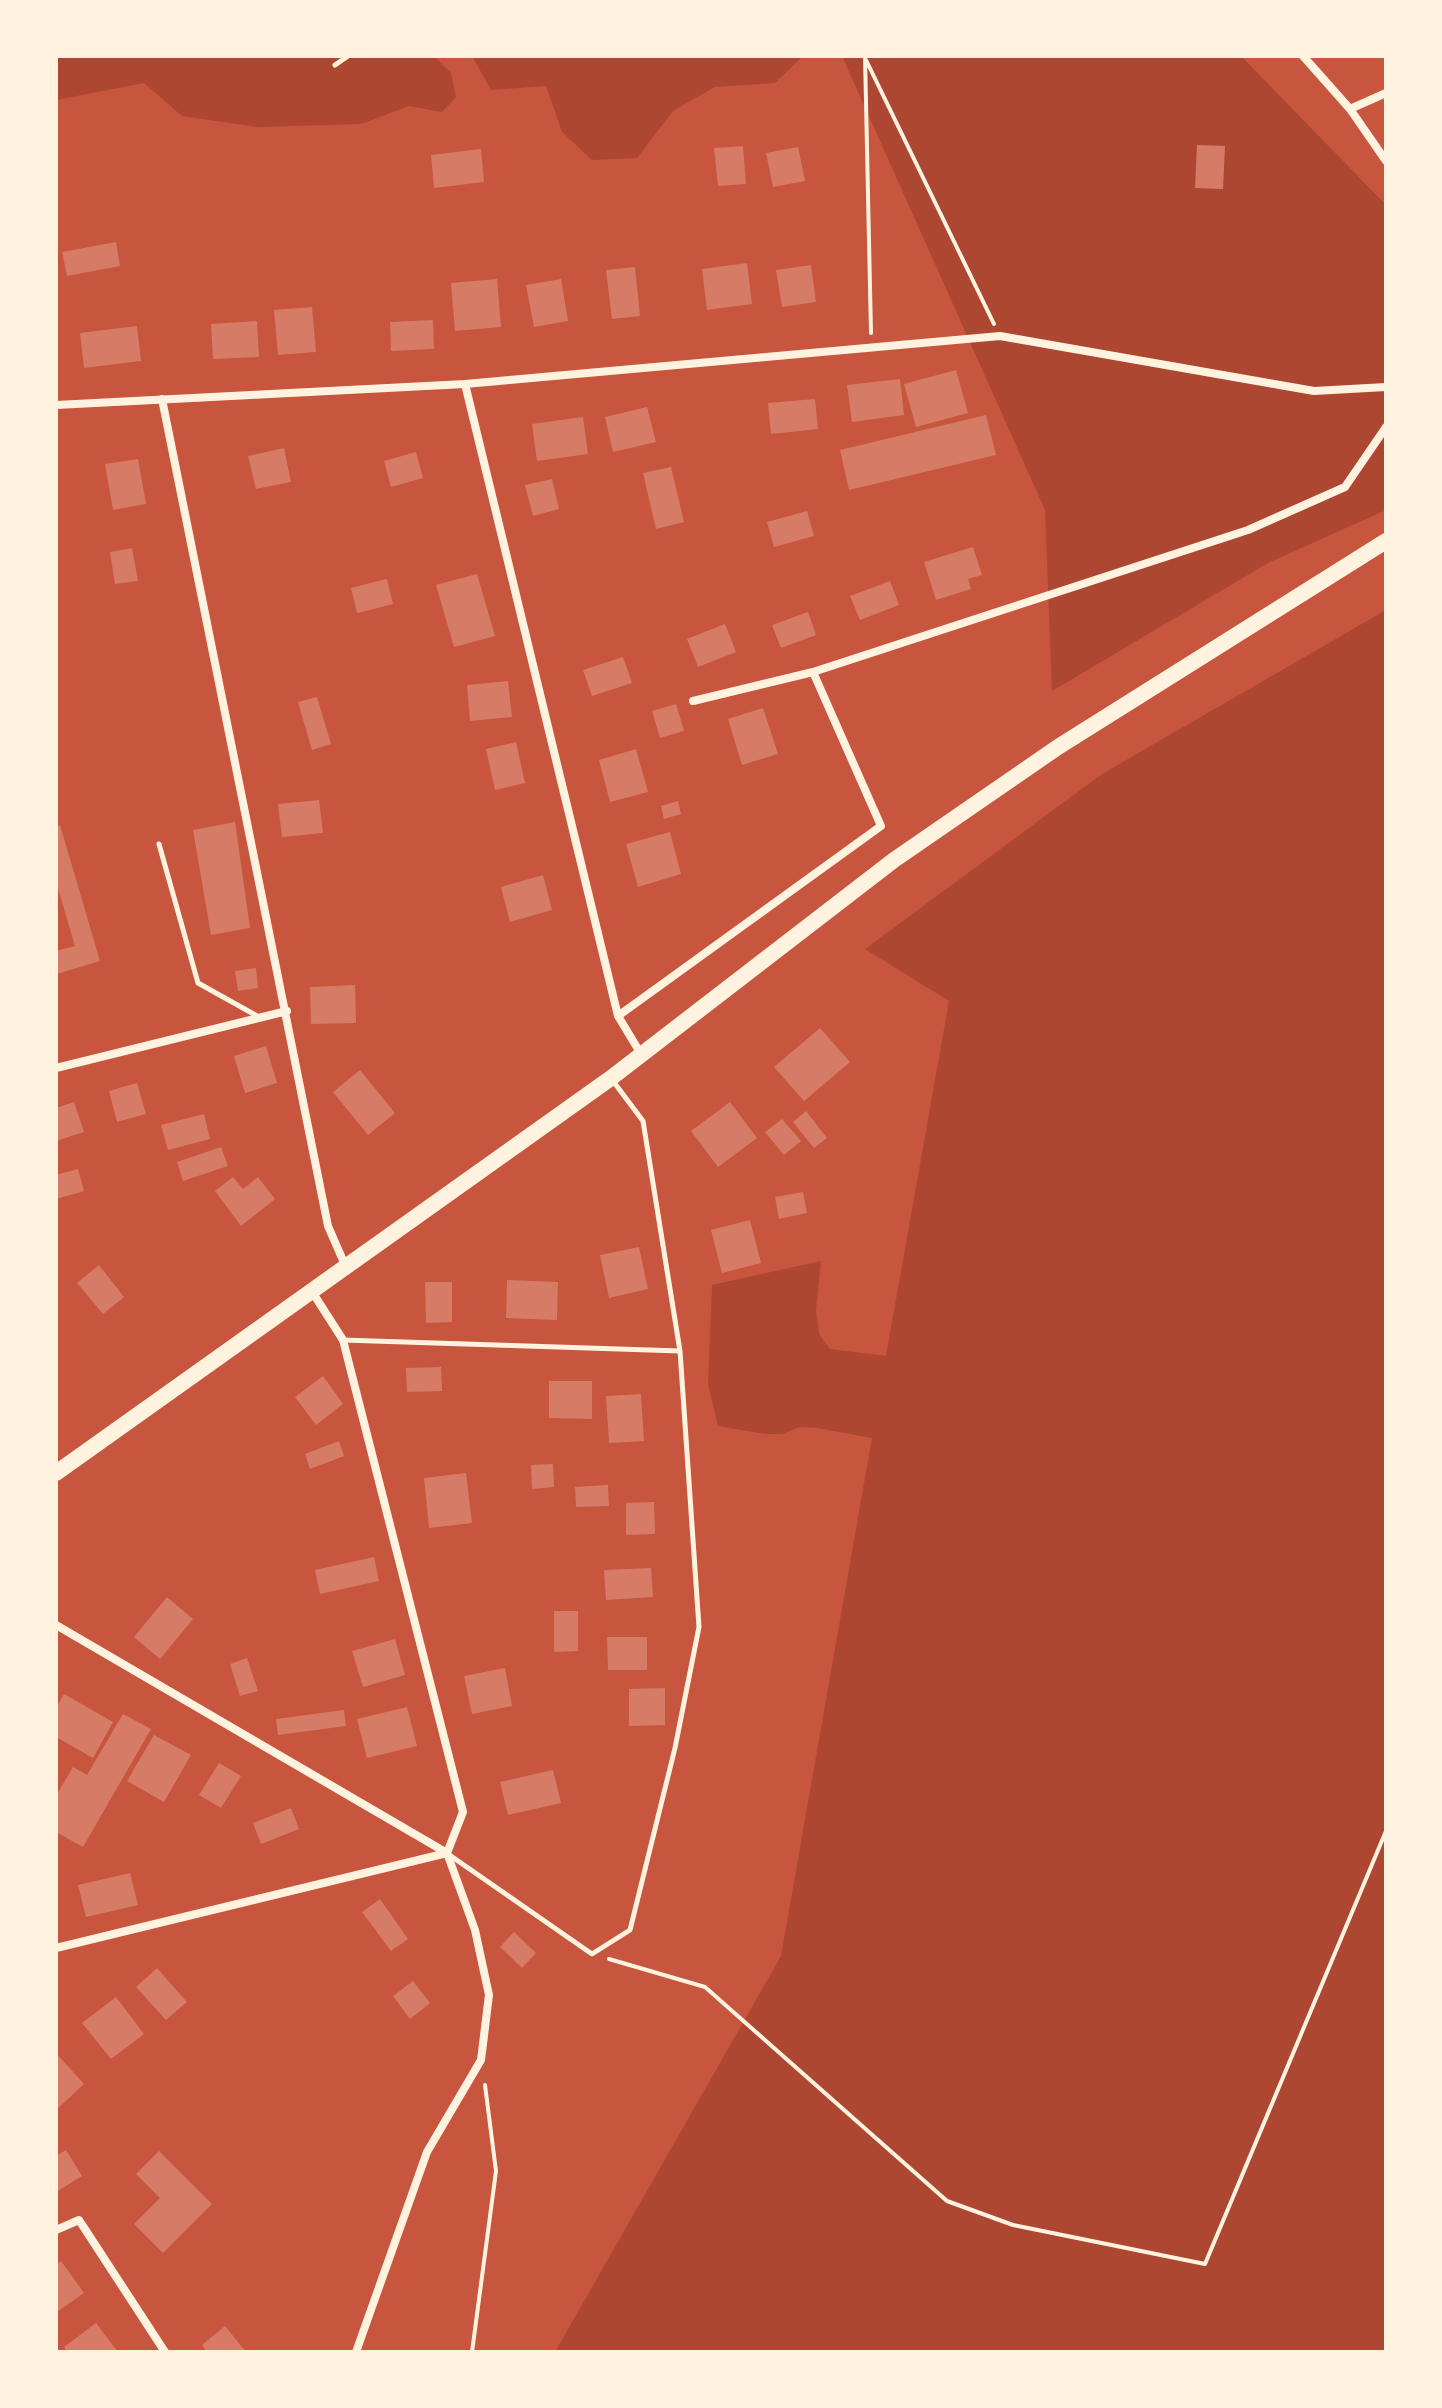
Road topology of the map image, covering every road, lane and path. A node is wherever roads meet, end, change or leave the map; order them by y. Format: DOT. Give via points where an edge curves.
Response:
graph roads {
  1 [pos="348,56"];
  2 [pos="1303,56"];
  3 [pos="866,58"];
  4 [pos="335,65"];
  5 [pos="1386,93"];
  6 [pos="1350,109"];
  7 [pos="1386,161"];
  8 [pos="1000,336"];
  9 [pos="871,346"];
  10 [pos="465,384"];
  11 [pos="1386,387"];
  12 [pos="162,399"];
  13 [pos="56,405"];
  14 [pos="1386,427"];
  15 [pos="1386,541"];
  16 [pos="813,672"];
  17 [pos="693,701"];
  18 [pos="159,844"];
  19 [pos="287,1011"];
  20 [pos="618,1016"];
  21 [pos="259,1018"];
  22 [pos="641,1054"];
  23 [pos="56,1068"];
  24 [pos="611,1078"];
  25 [pos="345,1265"];
  26 [pos="310,1289"];
  27 [pos="343,1340"];
  28 [pos="680,1351"];
  29 [pos="56,1473"];
  30 [pos="56,1625"];
  31 [pos="1386,1831"];
  32 [pos="447,1853"];
  33 [pos="56,1948"];
  34 [pos="592,1954"];
  35 [pos="481,2060"];
  36 [pos="56,2230"];
  37 [pos="165,2352"];
  38 [pos="356,2352"];
  39 [pos="472,2352"];
  1 -- 4 [label="lane"];
  2 -- 6 [label="street"];
  3 -- 8 [label="path"];
  3 -- 9 [label="path"];
  5 -- 6 [label="street"];
  6 -- 7 [label="street"];
  8 -- 9 [label="street"];
  8 -- 11 [label="street" via="1314,391"];
  9 -- 10 [label="street"];
  10 -- 12 [label="street"];
  10 -- 20 [label="street"];
  12 -- 13 [label="street"];
  12 -- 19 [label="street"];
  14 -- 16 [label="street" via="1345,487 1248,530"];
  15 -- 22 [label="main road" via="1097,722 919,843"];
  16 -- 17 [label="street"];
  16 -- 20 [label="street" via="881,826"];
  18 -- 21 [label="lane" via="198,983"];
  19 -- 21 [label="street"];
  19 -- 25 [label="street" via="328,1226"];
  20 -- 22 [label="street"];
  21 -- 23 [label="street"];
  22 -- 24 [label="main road"];
  24 -- 25 [label="main road"];
  24 -- 28 [label="lane" via="643,1121"];
  25 -- 26 [label="main road"];
  26 -- 27 [label="street"];
  26 -- 29 [label="main road"];
  27 -- 28 [label="lane"];
  27 -- 32 [label="street" via="463,1812"];
  28 -- 34 [label="lane" via="699,1627 630,1930"];
  30 -- 32 [label="street"];
  31 -- 34 [label="path" via="1205,2264 1013,2225 947,2201 705,1987"];
  32 -- 33 [label="street"];
  32 -- 34 [label="lane"];
  32 -- 35 [label="street" via="475,1930 489,1995"];
  35 -- 38 [label="street" via="427,2152"];
  35 -- 39 [label="path" via="496,2171"];
  36 -- 37 [label="street" via="79,2220"];
}
